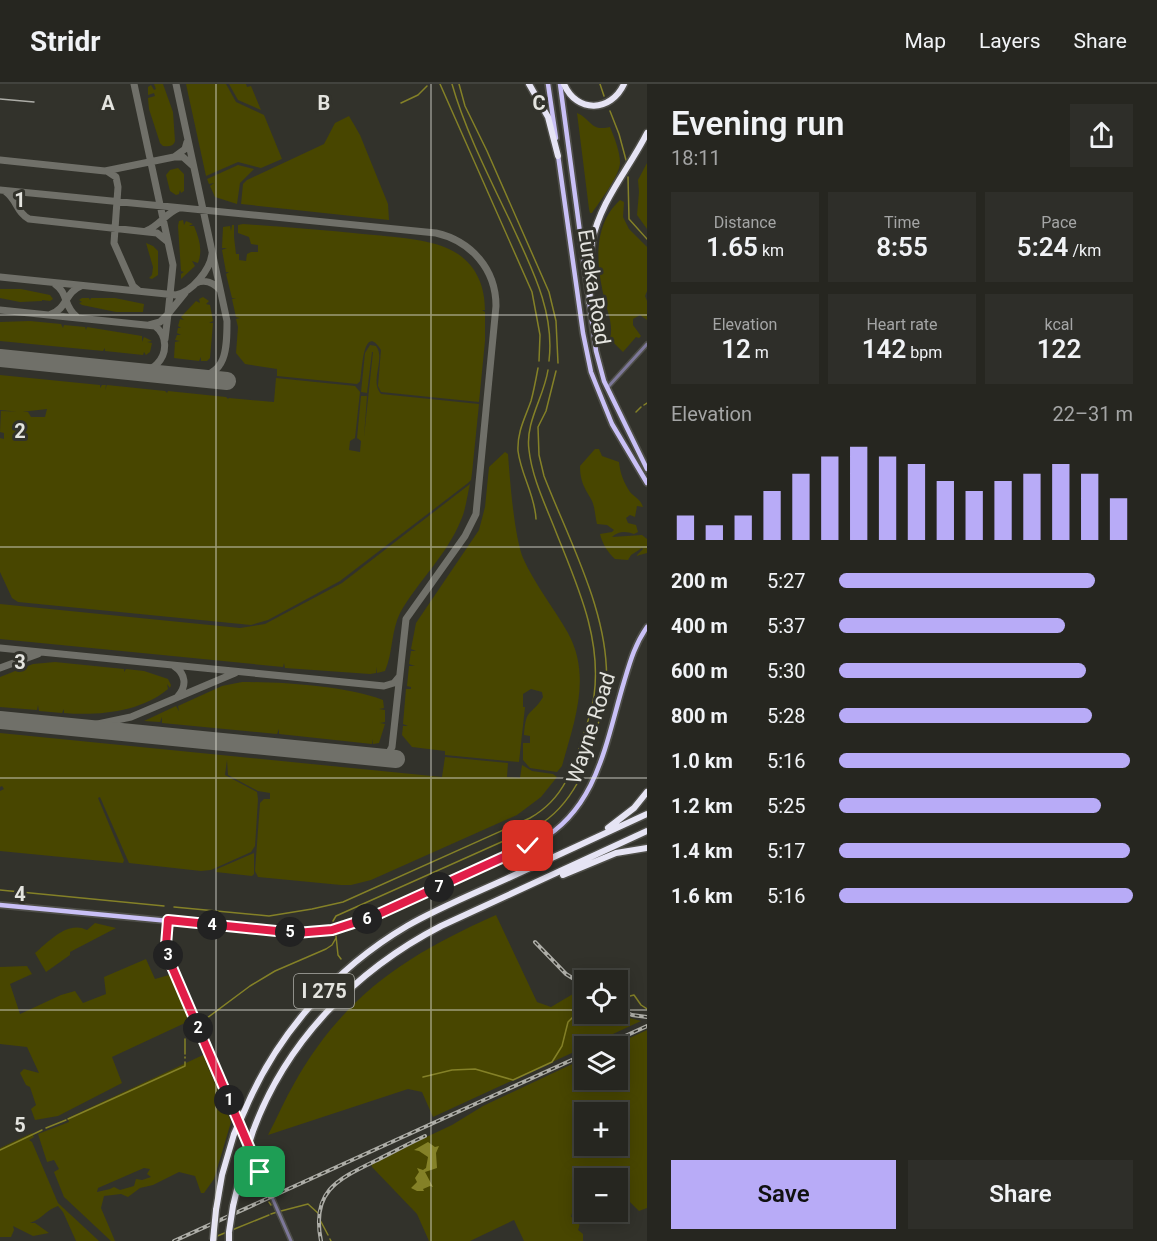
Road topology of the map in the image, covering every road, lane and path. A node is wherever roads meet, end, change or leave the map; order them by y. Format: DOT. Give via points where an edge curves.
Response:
graph roads {
  1 [pos="529,84"];
  2 [pos="562,84"];
  3 [pos="624,84"];
  4 [pos="549,86"];
  5 [pos="565,120"];
  6 [pos="647,133"];
  7 [pos="558,156"];
  8 [pos="589,302"];
  9 [pos="594,332"];
  10 [pos="583,333"];
  11 [pos="647,344"];
  12 [pos="607,389"];
  13 [pos="631,437"];
  14 [pos="621,441"];
  15 [pos="647,469"];
  16 [pos="647,483"];
  17 [pos="647,627"];
  18 [pos="647,792"];
  19 [pos="647,814"];
  20 [pos="647,831"];
  21 [pos="647,848"];
  22 [pos="495,884"];
  23 [pos="503,897"];
  24 [pos="0,905"];
  25 [pos="168,920"];
  26 [pos="213,1240"];
  27 [pos="229,1241"];
  28 [pos="291,1241"];
  1 -- 7 [label="highway" via="548,117"];
  2 -- 3 [label="highway" via="573,99 596,106 614,99"];
  2 -- 5 [label="main road, Eureka Road"];
  4 -- 5 [label="main road" via="554,117 560,122"];
  4 -- 7 [label="main road, Eureka Road"];
  5 -- 8 [label="main road, Eureka Road"];
  6 -- 8 [label="highway" via="597,223 590,253"];
  7 -- 10 [label="main road, Eureka Road"];
  8 -- 9 [label="main road, Eureka Road"];
  9 -- 10 [label="main road" via="588,328"];
  9 -- 12 [label="main road, Eureka Road"];
  10 -- 14 [label="main road, Eureka Road" via="598,393"];
  11 -- 12 [label="street"];
  12 -- 13 [label="main road, Eureka Road"];
  13 -- 14 [label="main road" via="627,443"];
  13 -- 15 [label="main road, Eureka Road"];
  14 -- 16 [label="main road, Eureka Road"];
  17 -- 25 [label="main road, Wayne Road" via="632,656 593,782 575,813 550,834 372,917 332,930 296,933"];
  18 -- 22 [label="highway" via="613,825"];
  19 -- 22 [label="highway, I 275"];
  20 -- 23 [label="highway, I 275"];
  21 -- 23 [label="highway" via="604,857"];
  22 -- 26 [label="highway, I 275, bridge" via="400,930 338,977 304,1013 262,1075 234,1134 222,1175"];
  23 -- 27 [label="highway, I 275, bridge" via="415,940 348,990 317,1023 271,1091 253,1131 233,1206"];
  24 -- 25 [label="main road, Wayne Road"];
  25 -- 28 [label="street" via="166,945 171,965"];
}
